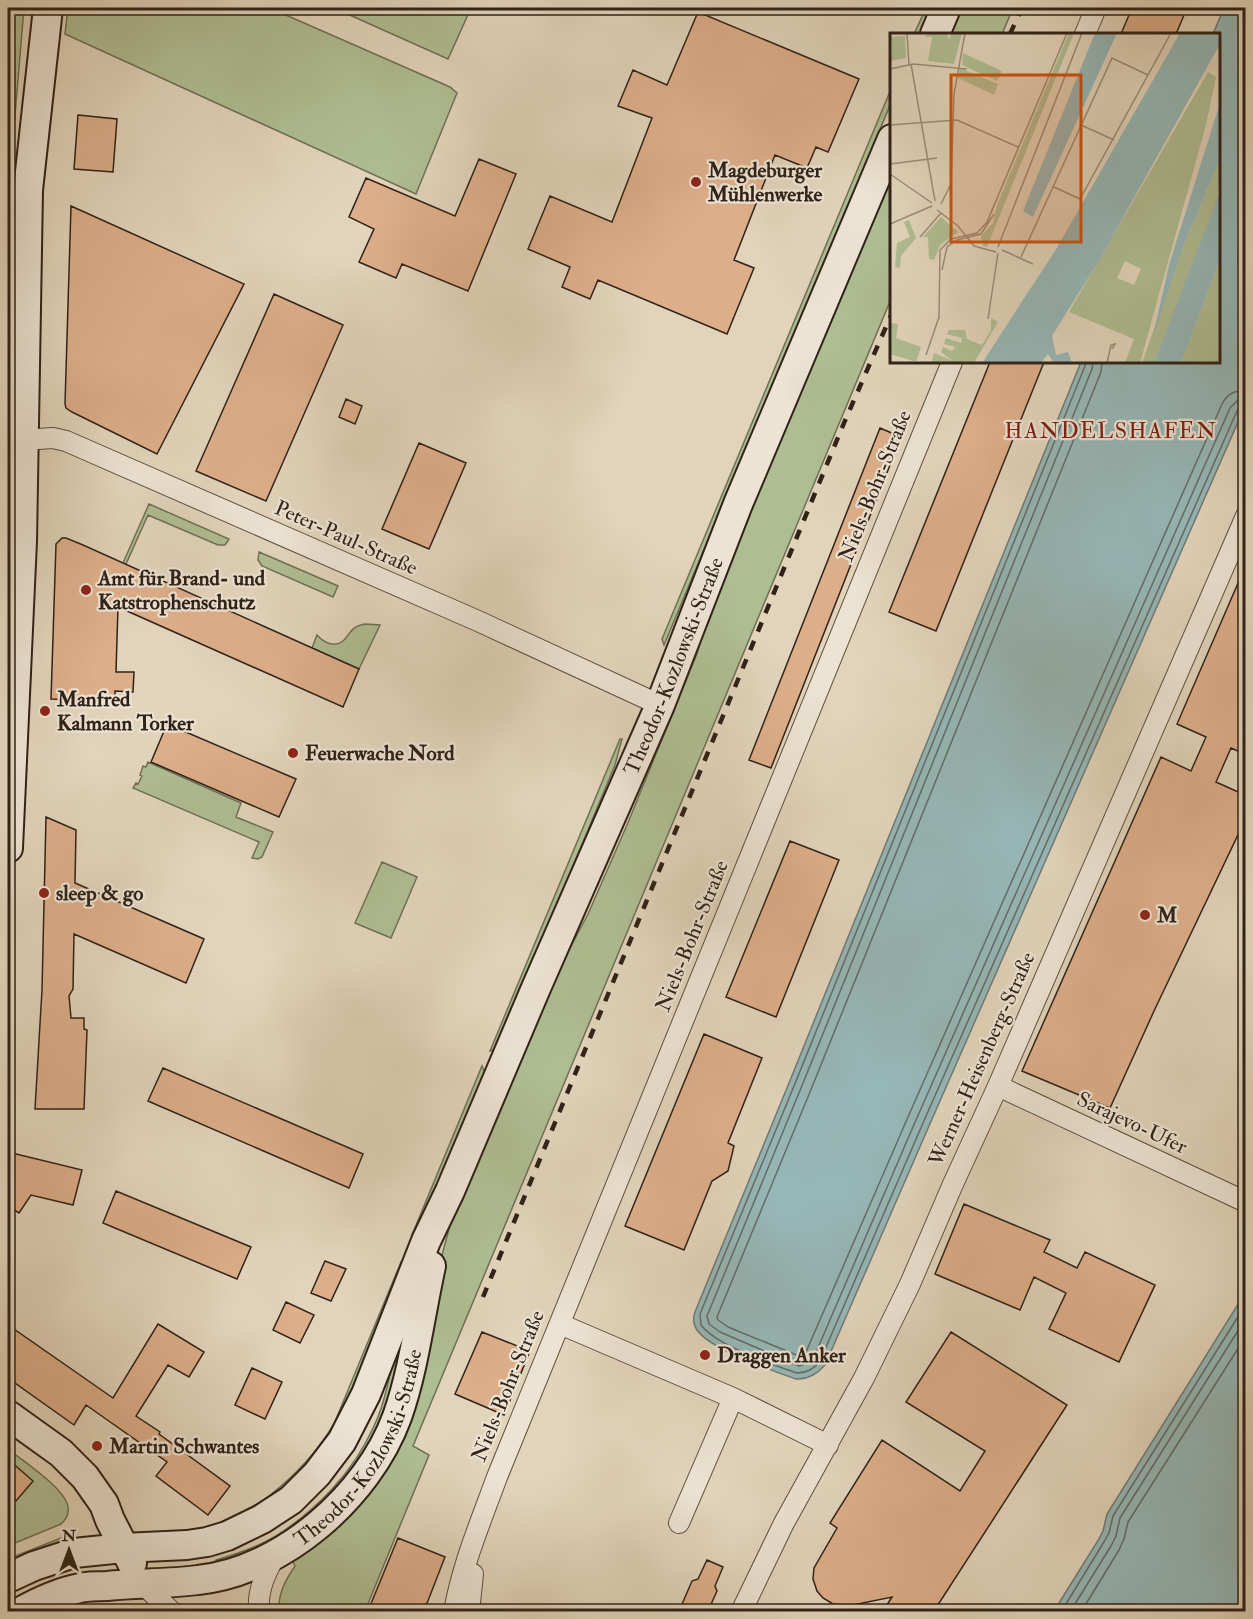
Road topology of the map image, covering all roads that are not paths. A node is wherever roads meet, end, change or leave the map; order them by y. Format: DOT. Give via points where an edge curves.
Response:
graph roads {
  1 [pos="48,8"];
  2 [pos="946,8"];
  3 [pos="1096,8"];
  4 [pos="935,33"];
  5 [pos="1085,33"];
  6 [pos="890,141"];
  7 [pos="952,363"];
  8 [pos="16,440"];
  9 [pos="1245,516"];
  10 [pos="660,705"];
  11 [pos="8,848"];
  12 [pos="998,1086"];
  13 [pos="450,1191"];
  14 [pos="1245,1202"];
  15 [pos="560,1324"];
  16 [pos="733,1398"];
  17 [pos="8,1415"];
  18 [pos="828,1444"];
  19 [pos="680,1523"];
  20 [pos="478,1530"];
  21 [pos="123,1548"];
  22 [pos="277,1553"];
  23 [pos="8,1578"];
  24 [pos="143,1584"];
  25 [pos="20,1611"];
  26 [pos="172,1611"];
  27 [pos="259,1611"];
  28 [pos="454,1611"];
  29 [pos="469,1611"];
  30 [pos="741,1611"];
  1 -- 8 [label="main road" via="28,190"];
  2 -- 4 [label="main road"];
  3 -- 5 [label="street"];
  6 -- 10 [label="main road, Theodor-Kozlowski-Straße" via="738,504"];
  7 -- 15 [label="street, Niels-Bohr-Straße"];
  8 -- 10 [label="street, Peter-Paul-Straße" via="66,441"];
  8 -- 11 [label="main road" via="22,541"];
  9 -- 12 [label="street, Werner-Heisenberg-Straße"];
  10 -- 13 [label="main road, Theodor-Kozlowski-Straße"];
  12 -- 14 [label="street, Sarajevo-Ufer"];
  12 -- 18 [label="street, Werner-Heisenberg-Straße" via="910,1284"];
  13 -- 21 [label="main road, Theodor-Kozlowski-Straße" via="358,1410 342,1441 317,1474 279,1509 227,1536 187,1545"];
  13 -- 22 [label="main road, Theodor-Kozlowski-Straße" via="409,1376 390,1433 368,1470 336,1508"];
  15 -- 16 [label="street"];
  15 -- 20 [label="street, Niels-Bohr-Straße"];
  16 -- 18 [label="street"];
  16 -- 19 [label="street"];
  17 -- 21 [label="main road" via="61,1453 85,1477 104,1504"];
  18 -- 30 [label="street, Werner-Heisenberg-Straße"];
  20 -- 28 [label="street, Niels-Bohr-Straße"];
  20 -- 29 [label="street, Niels-Bohr-Straße"];
  21 -- 23 [label="main road, Theodor-Kozlowski-Straße" via="64,1555"];
  21 -- 24 [label="main road"];
  22 -- 24 [label="main road, Theodor-Kozlowski-Straße" via="215,1578"];
  22 -- 27 [label="street" via="263,1581"];
  24 -- 25 [label="main road, Theodor-Kozlowski-Straße" via="81,1588"];
  24 -- 26 [label="street"];
}
